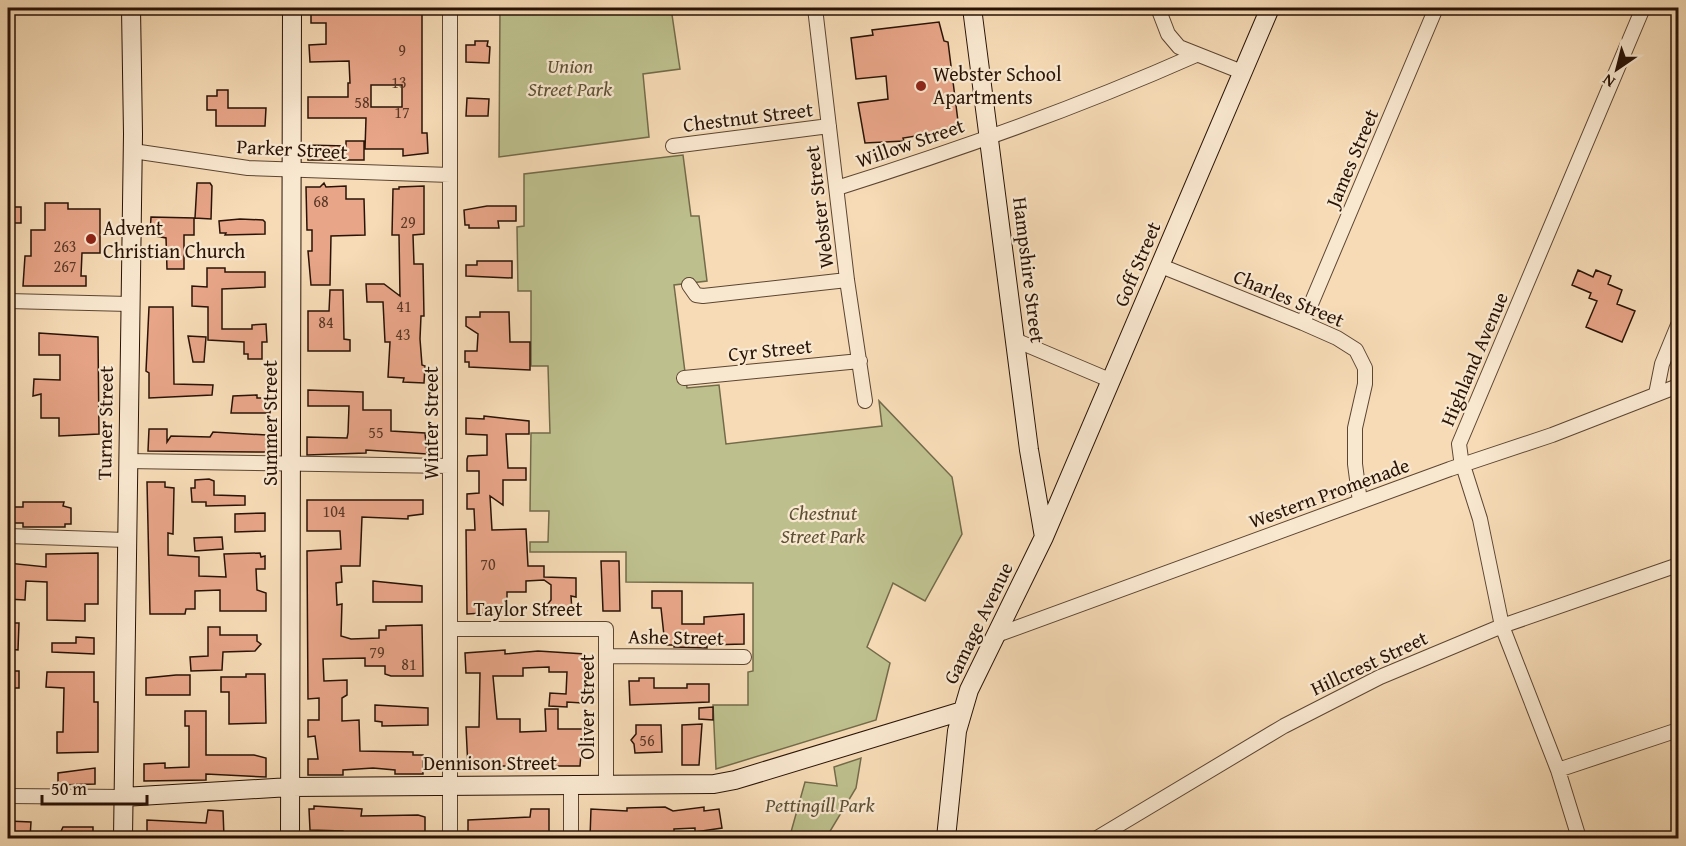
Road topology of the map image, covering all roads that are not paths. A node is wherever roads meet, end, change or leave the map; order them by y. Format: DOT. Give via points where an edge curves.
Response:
graph roads {
  1 [pos="131,8"];
  2 [pos="292,8"];
  3 [pos="450,8"];
  4 [pos="815,8"];
  5 [pos="972,8"];
  6 [pos="1158,8"];
  7 [pos="1270,8"];
  8 [pos="1436,8"];
  9 [pos="1643,8"];
  10 [pos="1196,55"];
  11 [pos="1242,72"];
  12 [pos="829,126"];
  13 [pos="988,137"];
  14 [pos="673,146"];
  15 [pos="133,151"];
  16 [pos="291,169"];
  17 [pos="450,175"];
  18 [pos="837,188"];
  19 [pos="1161,266"];
  20 [pos="847,279"];
  21 [pos="689,285"];
  22 [pos="8,301"];
  23 [pos="129,304"];
  24 [pos="1303,323"];
  25 [pos="1678,325"];
  26 [pos="1015,340"];
  27 [pos="860,361"];
  28 [pos="684,378"];
  29 [pos="1112,381"];
  30 [pos="1678,386"];
  31 [pos="1656,394"];
  32 [pos="865,401"];
  33 [pos="127,461"];
  34 [pos="293,463"];
  35 [pos="450,465"];
  36 [pos="1463,465"];
  37 [pos="1360,502"];
  38 [pos="8,536"];
  39 [pos="1044,537"];
  40 [pos="126,540"];
  41 [pos="1678,565"];
  42 [pos="1502,626"];
  43 [pos="450,629"];
  44 [pos="606,629"];
  45 [pos="994,636"];
  46 [pos="606,656"];
  47 [pos="744,657"];
  48 [pos="962,711"];
  49 [pos="1678,730"];
  50 [pos="1558,770"];
  51 [pos="450,785"];
  52 [pos="571,785"];
  53 [pos="606,785"];
  54 [pos="290,787"];
  55 [pos="8,796"];
  56 [pos="123,797"];
  57 [pos="123,838"];
  58 [pos="291,838"];
  59 [pos="450,838"];
  60 [pos="571,838"];
  61 [pos="946,838"];
  62 [pos="1096,838"];
  63 [pos="1579,838"];
  1 -- 15 [label="street, Turner Street"];
  2 -- 16 [label="street, Summer Street"];
  3 -- 17 [label="street, Winter Street"];
  4 -- 12 [label="street, Webster Street"];
  5 -- 13 [label="street, Hampshire Street"];
  6 -- 10 [label="street" via="1173,41"];
  7 -- 11 [label="street, Goff Street"];
  8 -- 24 [label="street, James Street"];
  9 -- 36 [label="street, Highland Avenue" via="1459,444"];
  10 -- 11 [label="street"];
  10 -- 13 [label="street, Willow Street"];
  11 -- 19 [label="street, Goff Street"];
  12 -- 14 [label="street, Chestnut Street"];
  12 -- 18 [label="street, Webster Street"];
  13 -- 18 [label="street, Willow Street"];
  13 -- 26 [label="street, Hampshire Street"];
  15 -- 16 [label="street, Parker Street" via="248,168"];
  15 -- 23 [label="street, Turner Street"];
  16 -- 17 [label="street, Parker Street"];
  16 -- 34 [label="street, Summer Street"];
  17 -- 35 [label="street, Winter Street"];
  18 -- 20 [label="street, Webster Street"];
  19 -- 24 [label="street, Charles Street"];
  19 -- 29 [label="street, Goff Street"];
  20 -- 21 [label="street" via="703,296 696,295"];
  20 -- 27 [label="street, Webster Street"];
  22 -- 23 [label="street"];
  23 -- 33 [label="street, Turner Street"];
  24 -- 37 [label="street, Charles Street" via="1349,345 1361,356 1365,368 1355,428 1354,464"];
  25 -- 31 [label="street" via="1662,364"];
  26 -- 29 [label="street"];
  26 -- 39 [label="street, Hampshire Street"];
  27 -- 28 [label="street, Cyr Street"];
  27 -- 32 [label="street, Webster Street"];
  29 -- 39 [label="street, Goff Street"];
  30 -- 31 [label="street, Western Promenade"];
  31 -- 36 [label="street, Western Promenade"];
  33 -- 34 [label="street"];
  33 -- 40 [label="street, Turner Street"];
  34 -- 35 [label="street"];
  34 -- 54 [label="street, Summer Street"];
  35 -- 43 [label="street, Winter Street"];
  36 -- 37 [label="street, Western Promenade"];
  36 -- 42 [label="street, Highland Avenue" via="1480,519"];
  37 -- 45 [label="street, Western Promenade"];
  38 -- 40 [label="street"];
  39 -- 45 [label="street, Gamage Avenue"];
  40 -- 56 [label="street, Turner Street"];
  41 -- 42 [label="street, Hillcrest Street"];
  42 -- 50 [label="street, Highland Avenue"];
  42 -- 62 [label="street, Hillcrest Street" via="1380,677 1284,726"];
  43 -- 44 [label="street, Taylor Street"];
  43 -- 51 [label="street, Winter Street"];
  44 -- 46 [label="street, Oliver Street"];
  45 -- 48 [label="street, Gamage Avenue"];
  46 -- 47 [label="street, Ashe Street"];
  46 -- 53 [label="street, Oliver Street"];
  48 -- 53 [label="street, Dennison Street" via="735,780 714,784"];
  48 -- 61 [label="street, Gamage Avenue"];
  49 -- 50 [label="street"];
  50 -- 63 [label="street, Highland Avenue"];
  51 -- 52 [label="street, Dennison Street"];
  51 -- 54 [label="street, Dennison Street"];
  51 -- 59 [label="street, Winter Street"];
  52 -- 53 [label="street, Dennison Street"];
  52 -- 60 [label="street"];
  54 -- 56 [label="street, Dennison Street"];
  54 -- 58 [label="street, Summer Street"];
  55 -- 56 [label="street, Dennison Street"];
  56 -- 57 [label="street, Turner Street"];
}
